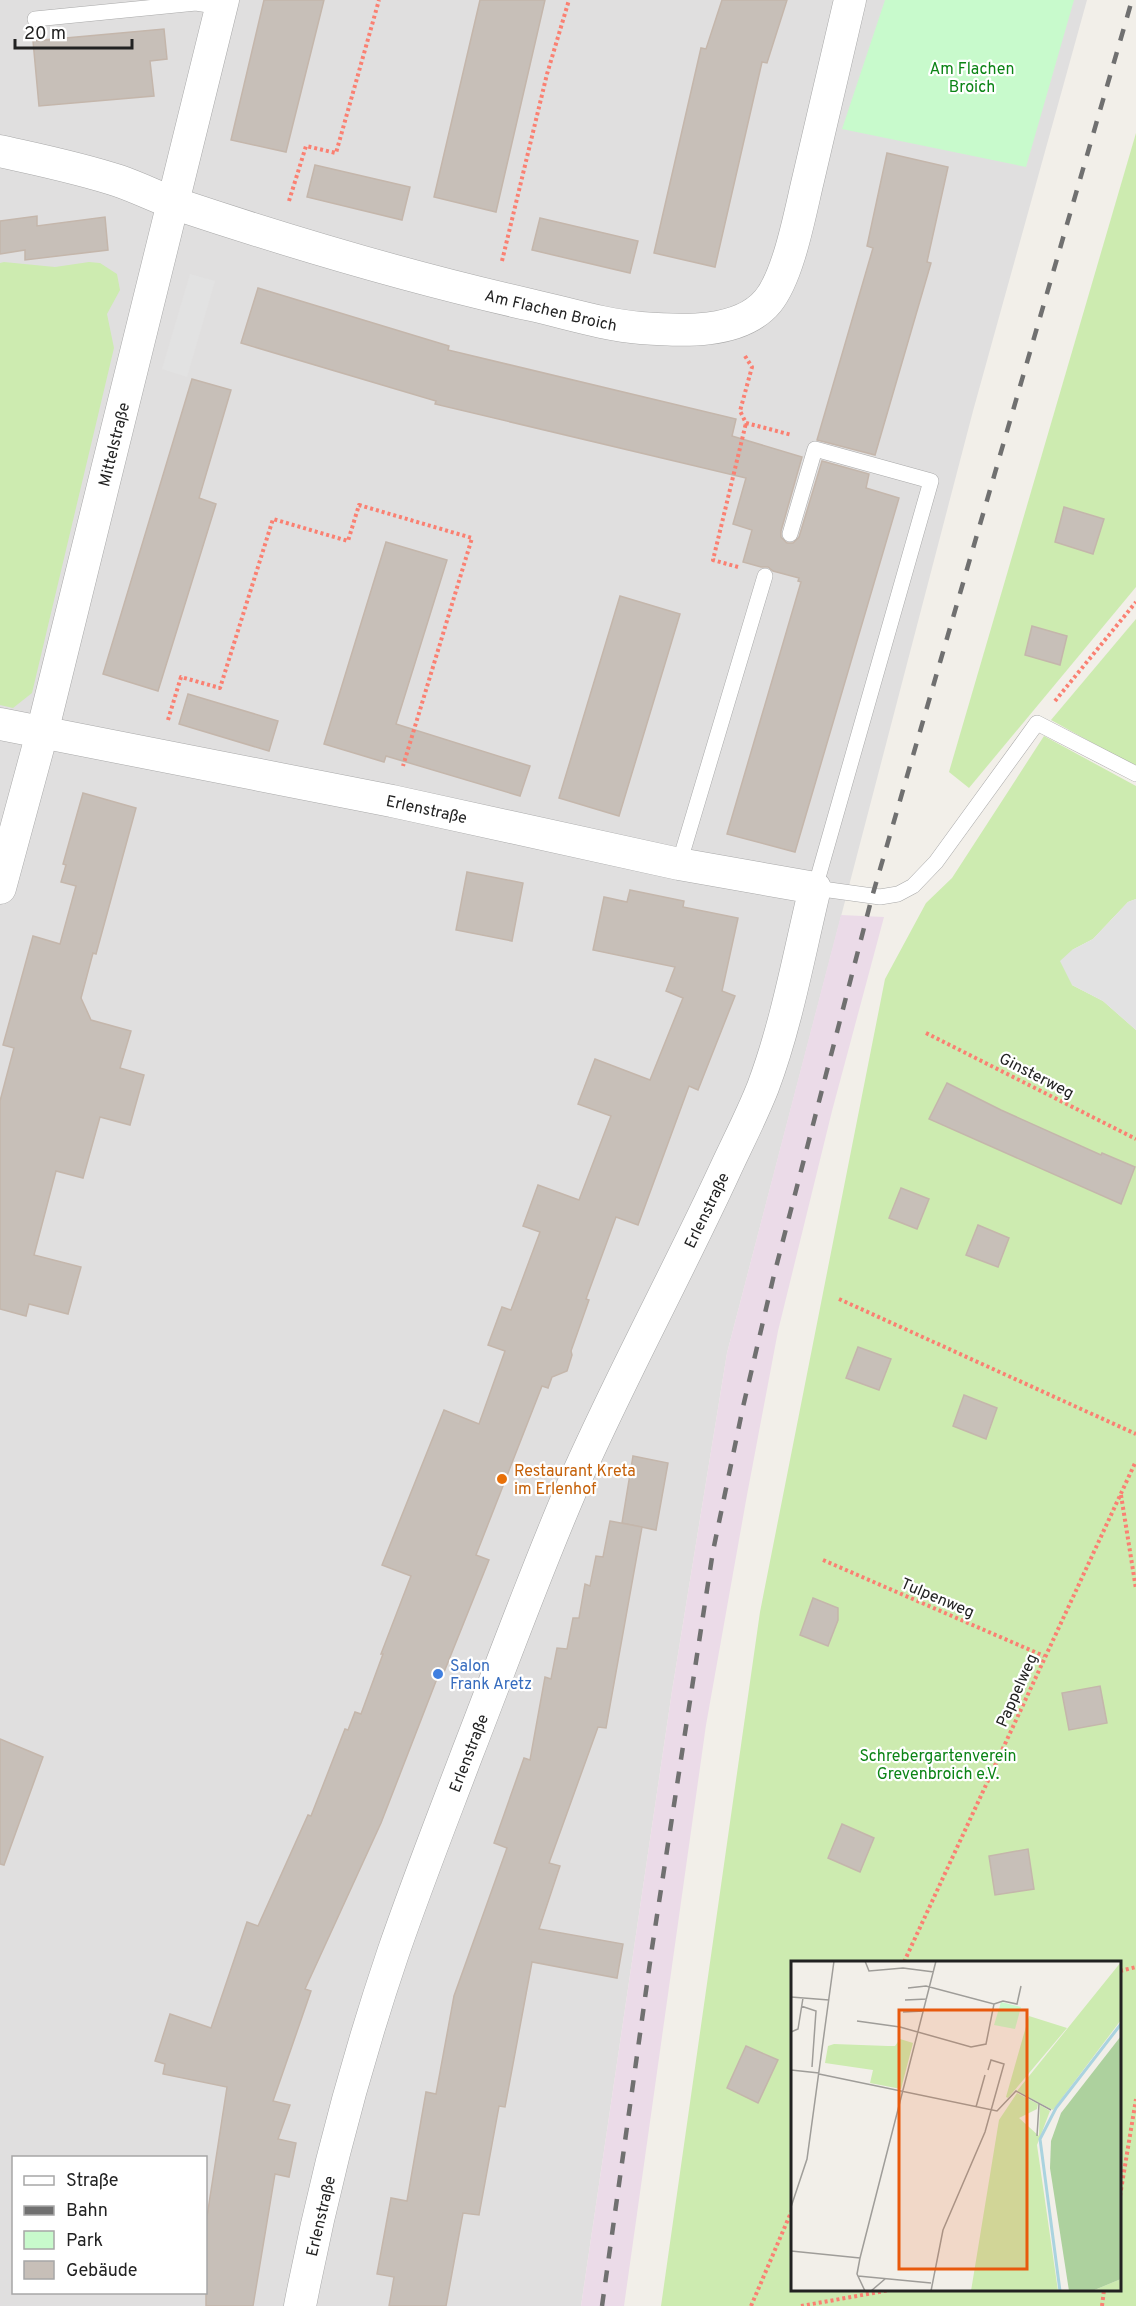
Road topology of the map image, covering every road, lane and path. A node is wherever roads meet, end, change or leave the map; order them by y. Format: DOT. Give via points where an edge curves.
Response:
graph roads {
  1 [pos="379,0"];
  2 [pos="569,0"];
  3 [pos="850,0"];
  4 [pos="222,3"];
  5 [pos="35,19"];
  6 [pos="0,151"];
  7 [pos="172,202"];
  8 [pos="278,237"];
  9 [pos="493,297"];
  10 [pos="727,324"];
  11 [pos="746,423"];
  12 [pos="815,449"];
  13 [pos="790,534"];
  14 [pos="765,576"];
  15 [pos="1136,602"];
  16 [pos="1037,723"];
  17 [pos="0,724"];
  18 [pos="42,733"];
  19 [pos="158,756"];
  20 [pos="1136,774"];
  21 [pos="392,801"];
  22 [pos="679,864"];
  23 [pos="0,888"];
  24 [pos="815,888"];
  25 [pos="926,1033"];
  26 [pos="1136,1139"];
  27 [pos="839,1299"];
  28 [pos="1136,1434"];
  29 [pos="1136,1461"];
  30 [pos="1121,1495"];
  31 [pos="823,1560"];
  32 [pos="1136,1589"];
  33 [pos="1044,1656"];
  34 [pos="904,1961"];
  35 [pos="1136,1967"];
  36 [pos="1121,1971"];
  37 [pos="1136,2099"];
  38 [pos="1121,2185"];
  39 [pos="791,2212"];
  40 [pos="880,2291"];
  41 [pos="1104,2291"];
  42 [pos="300,2306"];
  43 [pos="751,2306"];
  44 [pos="801,2306"];
  45 [pos="1102,2306"];
  1 -- 8 [label="path" via="336,153 306,146"];
  2 -- 9 [label="path"];
  3 -- 10 [label="street, Am Flachen Broich" via="783,271 774,292 760,309"];
  4 -- 5 [label="lane"];
  4 -- 7 [label="street, Mittelstraße"];
  6 -- 7 [label="street, Am Flachen Broich" via="120,182"];
  7 -- 8 [label="street, Am Flachen Broich"];
  7 -- 18 [label="street, Mittelstraße"];
  8 -- 9 [label="street, Am Flachen Broich"];
  9 -- 10 [label="street, Am Flachen Broich" via="638,328 684,329"];
  10 -- 11 [label="path" via="752,367 740,411"];
  11 -- 12 [label="path" via="792,435"];
  11 -- 14 [label="path" via="713,560"];
  12 -- 13 [label="lane"];
  12 -- 24 [label="lane" via="931,481"];
  14 -- 22 [label="lane"];
  15 -- 16 [label="path"];
  16 -- 20 [label="lane"];
  16 -- 24 [label="lane" via="936,862 913,886 880,897"];
  17 -- 18 [label="street, Erlenstraße"];
  18 -- 19 [label="street, Erlenstraße"];
  18 -- 23 [label="street, Mittelstraße"];
  19 -- 21 [label="street, Erlenstraße"];
  19 -- 21 [label="path" via="181,677 220,688 273,519 348,541 359,505 472,538"];
  21 -- 22 [label="street, Erlenstraße"];
  22 -- 24 [label="street, Erlenstraße"];
  24 -- 42 [label="street, Erlenstraße" via="764,1084 573,1484 414,1893 344,2117"];
  25 -- 26 [label="path, Ginsterweg"];
  27 -- 28 [label="path"];
  29 -- 30 [label="path, Pappelweg"];
  30 -- 32 [label="path"];
  30 -- 33 [label="path, Pappelweg"];
  31 -- 33 [label="path, Tulpenweg"];
  33 -- 34 [label="path, Pappelweg"];
  35 -- 36 [label="path"];
  37 -- 38 [label="path"];
  39 -- 43 [label="path"];
  40 -- 44 [label="path"];
  41 -- 45 [label="path"];
}
